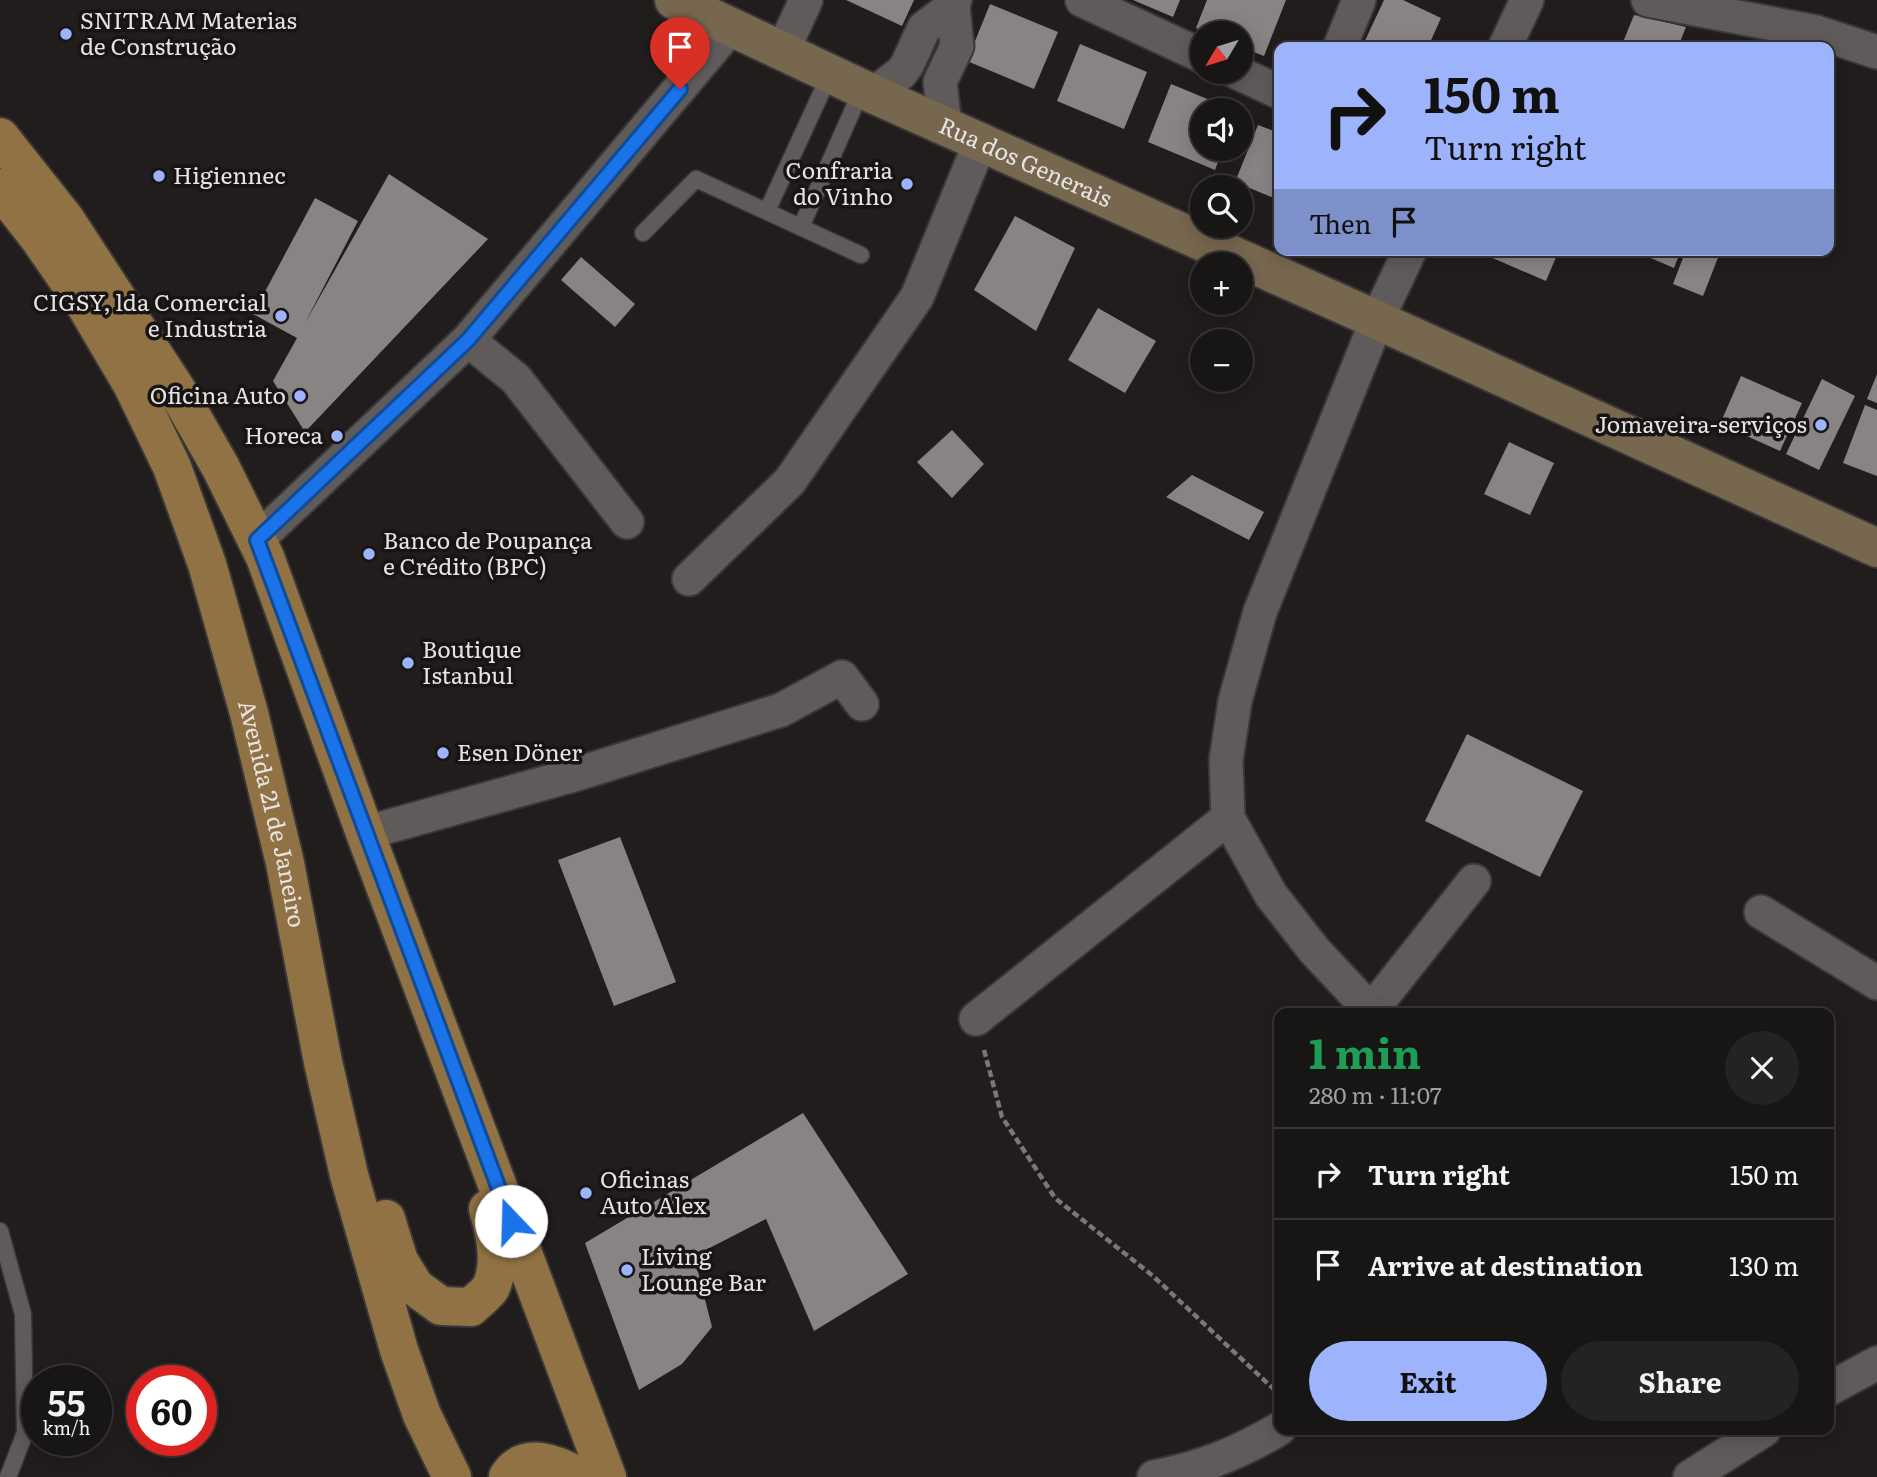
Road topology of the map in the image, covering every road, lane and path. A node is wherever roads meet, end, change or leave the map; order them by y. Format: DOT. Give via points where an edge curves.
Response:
graph roads {
  1 [pos="674,0"];
  2 [pos="806,0"];
  3 [pos="1082,0"];
  4 [pos="1359,0"];
  5 [pos="1527,0"];
  6 [pos="1648,0"];
  7 [pos="954,3"];
  8 [pos="732,26"];
  9 [pos="925,28"];
  10 [pos="958,40"];
  11 [pos="1813,40"];
  12 [pos="1342,42"];
  13 [pos="1507,42"];
  14 [pos="1834,44"];
  15 [pos="783,50"];
  16 [pos="1190,50"];
  17 [pos="1877,52"];
  18 [pos="1253,80"];
  19 [pos="855,86"];
  20 [pos="1274,90"];
  21 [pos="945,125"];
  22 [pos="0,136"];
  23 [pos="980,142"];
  24 [pos="0,188"];
  25 [pos="767,211"];
  26 [pos="801,228"];
  27 [pos="643,233"];
  28 [pos="861,255"];
  29 [pos="1407,256"];
  30 [pos="1377,320"];
  31 [pos="468,340"];
  32 [pos="627,523"];
  33 [pos="257,540"];
  34 [pos="1877,548"];
  35 [pos="689,579"];
  36 [pos="862,704"];
  37 [pos="1228,818"];
  38 [pos="365,833"];
  39 [pos="380,874"];
  40 [pos="1474,881"];
  41 [pos="295,904"];
  42 [pos="1761,912"];
  43 [pos="1877,983"];
  44 [pos="1368,1008"];
  45 [pos="1375,1008"];
  46 [pos="976,1019"];
  47 [pos="0,1231"];
  48 [pos="1877,1363"];
  49 [pos="1834,1386"];
  50 [pos="1274,1389"];
  51 [pos="1274,1432"];
  52 [pos="1756,1435"];
  53 [pos="8,1477"];
  54 [pos="452,1477"];
  55 [pos="508,1477"];
  56 [pos="579,1477"];
  57 [pos="607,1477"];
  58 [pos="1154,1477"];
  59 [pos="1690,1477"];
  1 -- 8 [label="street, Rua dos Generais"];
  2 -- 15 [label="street"];
  3 -- 16 [label="street"];
  4 -- 12 [label="street"];
  5 -- 13 [label="street"];
  6 -- 11 [label="street"];
  7 -- 9 [label="street"];
  7 -- 10 [label="street"];
  8 -- 15 [label="street, Rua dos Generais"];
  8 -- 31 [label="street"];
  9 -- 10 [label="street" via="942,27"];
  9 -- 19 [label="street" via="907,65"];
  10 -- 21 [label="street" via="940,82"];
  14 -- 17 [label="street"];
  15 -- 19 [label="street, Rua dos Generais"];
  18 -- 20 [label="street"];
  19 -- 21 [label="street, Rua dos Generais"];
  19 -- 25 [label="lane"];
  19 -- 26 [label="lane"];
  21 -- 23 [label="street, Rua dos Generais"];
  22 -- 33 [label="main road" via="65,219 176,389"];
  23 -- 30 [label="street, Rua dos Generais"];
  23 -- 35 [label="street" via="917,297 790,481"];
  24 -- 41 [label="main road, Avenida 21 de Janeiro" via="86,306 132,384 172,467 207,564 249,713"];
  25 -- 26 [label="lane"];
  25 -- 27 [label="lane" via="696,178"];
  26 -- 28 [label="lane"];
  29 -- 30 [label="street"];
  30 -- 34 [label="street, Rua dos Generais"];
  30 -- 37 [label="street" via="1259,612 1235,701 1226,760"];
  31 -- 32 [label="street" via="516,379"];
  31 -- 33 [label="street"];
  33 -- 38 [label="main road"];
  36 -- 38 [label="street" via="842,677 780,710 746,722"];
  37 -- 44 [label="street" via="1272,895 1314,950"];
  37 -- 46 [label="street"];
  38 -- 39 [label="main road"];
  39 -- 41 [label="main road" via="494,1230 497,1260 490,1288 471,1307 441,1306 415,1287 399,1261"];
  39 -- 57 [label="main road"];
  40 -- 45 [label="street"];
  41 -- 54 [label="main road, Avenida 21 de Janeiro" via="349,1175 422,1415"];
  42 -- 43 [label="street"];
  46 -- 50 [label="path" via="1002,1117 1055,1198 1153,1276"];
  47 -- 53 [label="lane" via="23,1314 25,1433"];
  48 -- 49 [label="street"];
  51 -- 58 [label="street" via="1203,1466"];
  52 -- 59 [label="street"];
  55 -- 56 [label="main road" via="525,1463 544,1461"];
}
